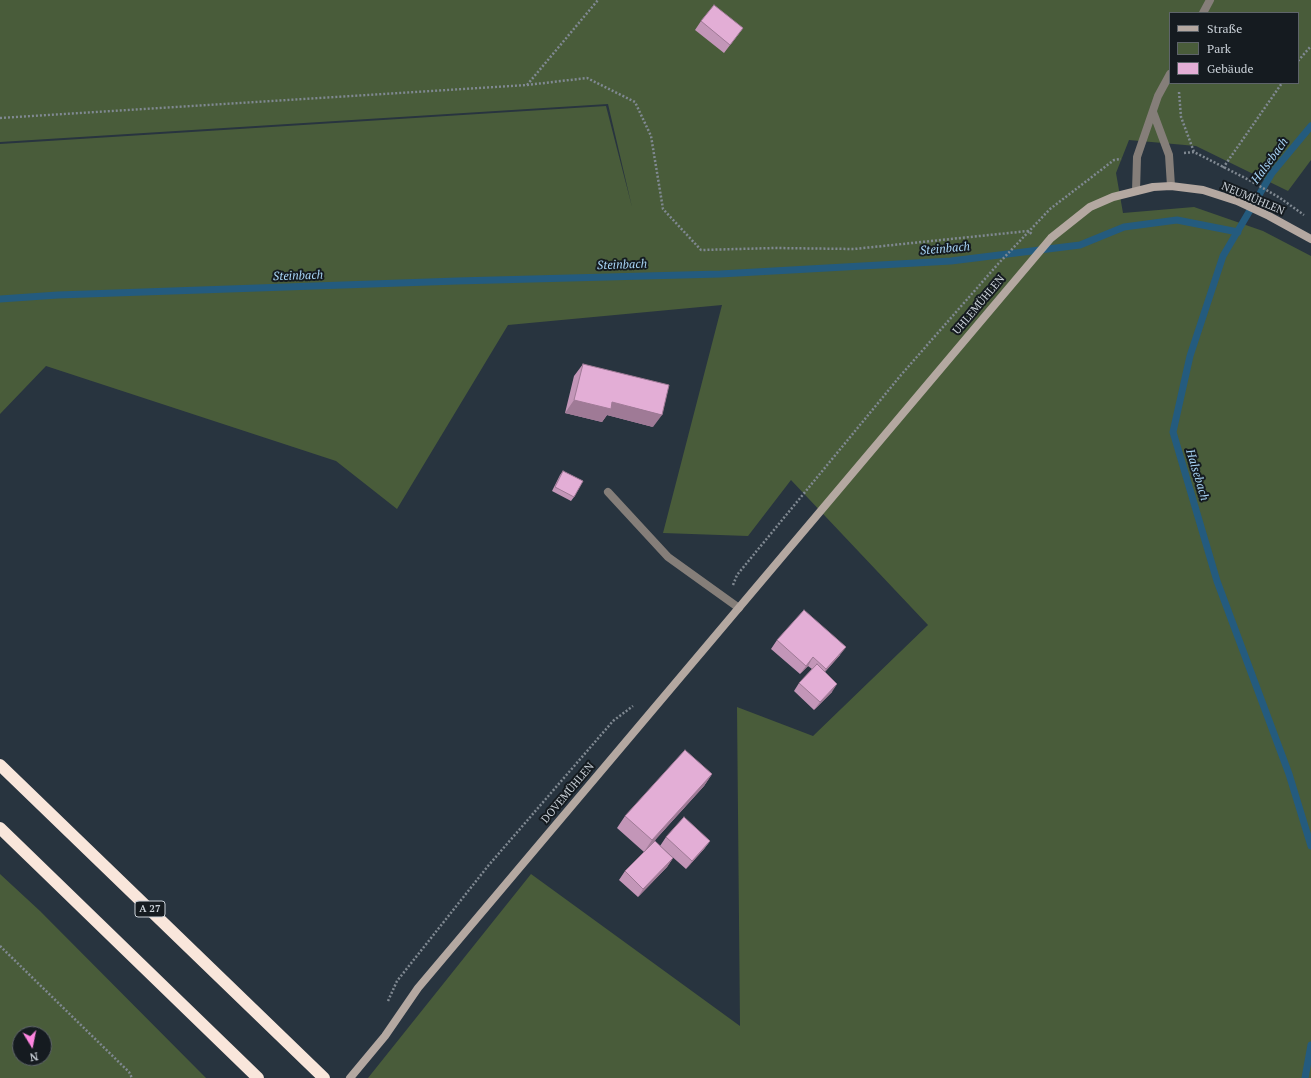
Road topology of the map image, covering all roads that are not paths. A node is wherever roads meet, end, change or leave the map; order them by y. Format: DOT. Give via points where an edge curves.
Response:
graph roads {
  1 [pos="1210,0"];
  2 [pos="1204,12"];
  3 [pos="1169,76"];
  4 [pos="1153,112"];
  5 [pos="1171,186"];
  6 [pos="1136,191"];
  7 [pos="1311,239"];
  8 [pos="608,492"];
  9 [pos="808,525"];
  10 [pos="738,608"];
  11 [pos="0,765"];
  12 [pos="0,828"];
  13 [pos="258,1078"];
  14 [pos="324,1078"];
  15 [pos="350,1078"];
  1 -- 2 [label="street"];
  3 -- 4 [label="street"];
  4 -- 5 [label="street" via="1169,154"];
  4 -- 6 [label="street" via="1137,157"];
  5 -- 6 [label="street, NEUMÜHLEN"];
  5 -- 7 [label="street, NEUMÜHLEN" via="1204,190 1237,201"];
  6 -- 9 [label="street, UHLEMÜHLEN" via="1090,207 1048,241"];
  8 -- 10 [label="street" via="668,557"];
  9 -- 10 [label="street, DOVEMÜHLEN"];
  10 -- 15 [label="street, DOVEMÜHLEN" via="418,988 385,1036"];
  11 -- 14 [label="highway, A 27"];
  12 -- 13 [label="highway"];
}
